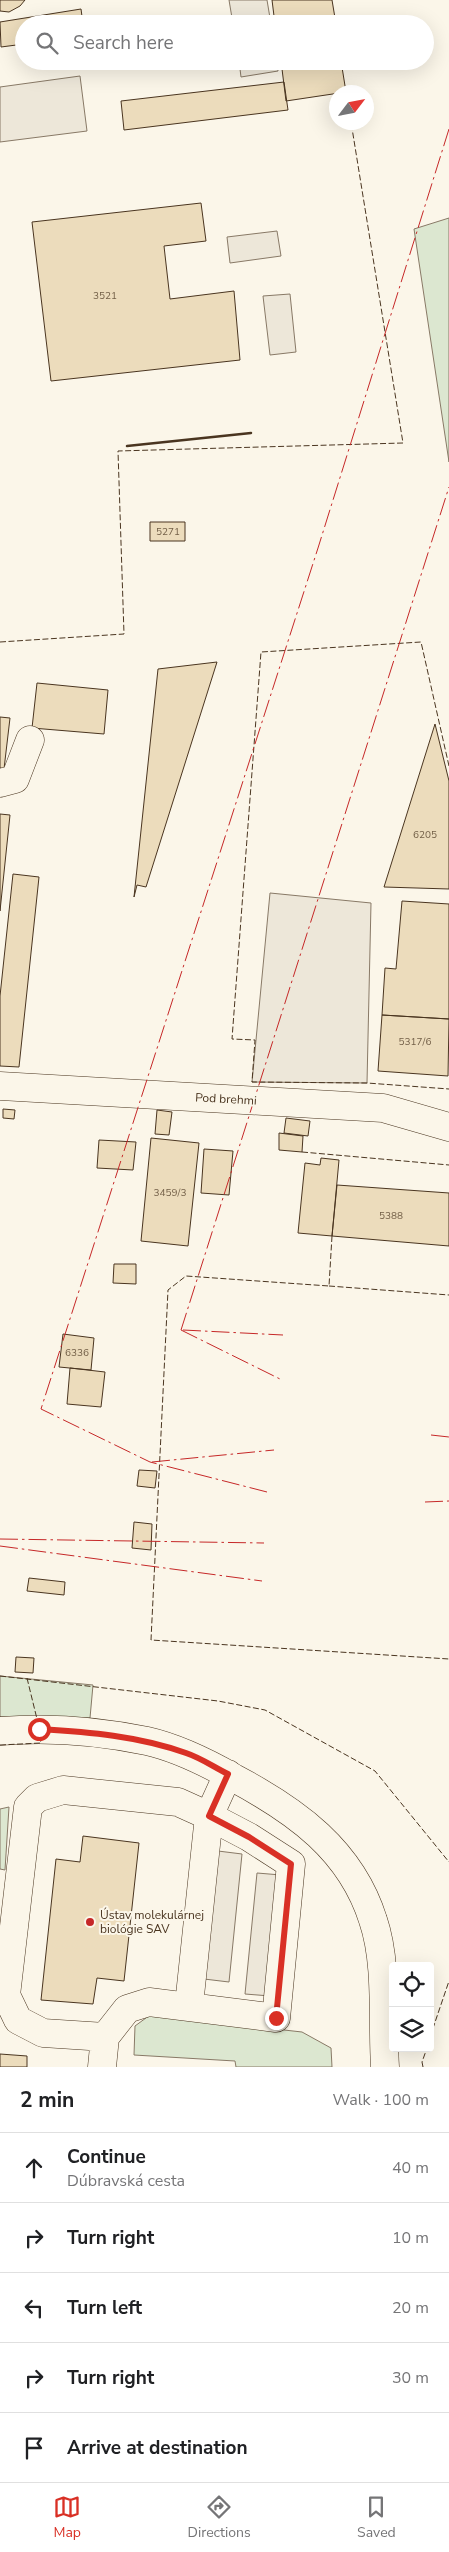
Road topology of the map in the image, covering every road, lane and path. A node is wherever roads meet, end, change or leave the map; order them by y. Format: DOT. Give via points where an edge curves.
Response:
graph roads {
  1 [pos="30,740"];
  2 [pos="0,783"];
  3 [pos="0,1086"];
  4 [pos="449,1127"];
  5 [pos="0,1731"];
  6 [pos="228,1774"];
  7 [pos="209,1816"];
  8 [pos="189,2006"];
  9 [pos="105,2037"];
  10 [pos="102,2067"];
  11 [pos="385,2067"];
  1 -- 2 [label="street" via="16,778"];
  3 -- 4 [label="street, Pod brehmi" via="383,1108"];
  5 -- 6 [label="street" via="39,1729 148,1741 188,1754"];
  6 -- 7 [label="street"];
  6 -- 11 [label="street" via="275,1800 318,1832 354,1876 374,1921 380,1948"];
  7 -- 8 [label="street"];
  7 -- 8 [label="street" via="291,1864 276,2018"];
  7 -- 9 [label="street" via="178,1802 63,1790 37,1798 28,1807 6,1995 18,2020 43,2033"];
  8 -- 9 [label="street" via="148,2002 127,2009"];
  9 -- 10 [label="street"];
}
